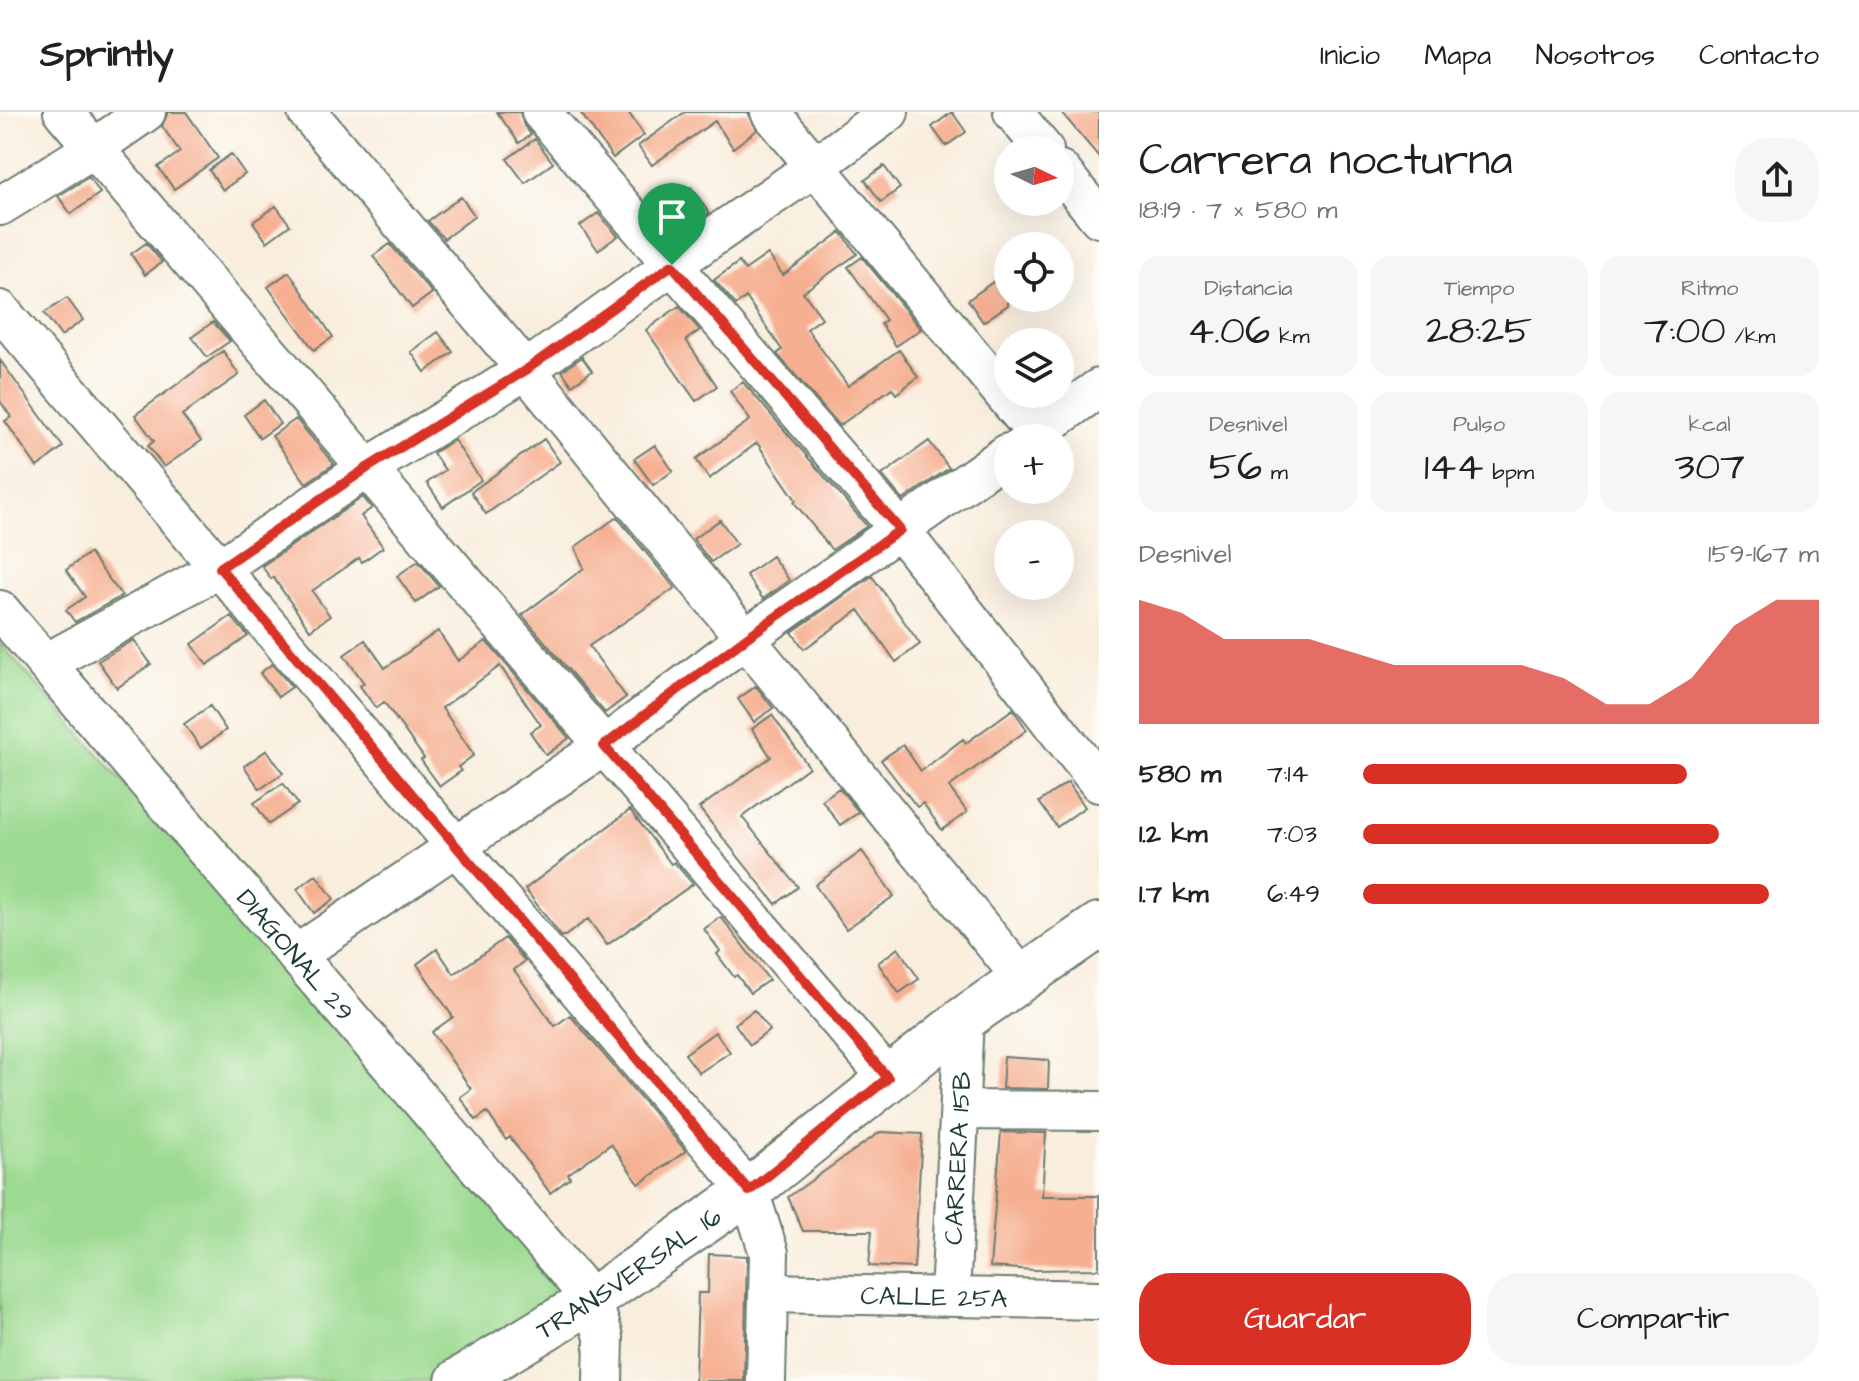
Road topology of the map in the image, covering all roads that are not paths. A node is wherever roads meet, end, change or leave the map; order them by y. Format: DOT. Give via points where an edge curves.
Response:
graph roads {
  1 [pos="63,112"];
  2 [pos="146,112"];
  3 [pos="307,112"];
  4 [pos="541,112"];
  5 [pos="770,112"];
  6 [pos="889,112"];
  7 [pos="1013,112"];
  8 [pos="1033,136"];
  9 [pos="94,148"];
  10 [pos="816,166"];
  11 [pos="1074,187"];
  12 [pos="0,206"];
  13 [pos="1099,218"];
  14 [pos="672,265"];
  15 [pos="0,310"];
  16 [pos="526,370"];
  17 [pos="1099,388"];
  18 [pos="1012,424"];
  19 [pos="1049,424"];
  20 [pos="994,463"];
  21 [pos="367,468"];
  22 [pos="900,530"];
  23 [pos="220,568"];
  24 [pos="0,610"];
  25 [pos="746,638"];
  26 [pos="46,663"];
  27 [pos="604,746"];
  28 [pos="1099,783"];
  29 [pos="456,847"];
  30 [pos="1099,925"];
  31 [pos="296,955"];
  32 [pos="1023,979"];
  33 [pos="964,1019"];
  34 [pos="888,1078"];
  35 [pos="960,1110"];
  36 [pos="1099,1111"];
  37 [pos="749,1191"];
  38 [pos="768,1293"];
  39 [pos="950,1296"];
  40 [pos="592,1300"];
  41 [pos="1099,1300"];
  42 [pos="458,1381"];
  43 [pos="603,1381"];
  44 [pos="766,1381"];
  1 -- 9 [label="street"];
  2 -- 9 [label="street"];
  3 -- 16 [label="street"];
  4 -- 14 [label="street"];
  5 -- 10 [label="street"];
  6 -- 10 [label="street"];
  7 -- 8 [label="street"];
  9 -- 12 [label="street"];
  9 -- 21 [label="street"];
  10 -- 14 [label="street"];
  10 -- 18 [label="street"];
  11 -- 13 [label="street"];
  14 -- 16 [label="street"];
  14 -- 22 [label="street"];
  15 -- 23 [label="street"];
  16 -- 21 [label="street"];
  16 -- 25 [label="street"];
  17 -- 19 [label="street"];
  20 -- 22 [label="street"];
  21 -- 23 [label="street"];
  21 -- 27 [label="street"];
  22 -- 25 [label="street"];
  22 -- 28 [label="street"];
  23 -- 26 [label="street"];
  23 -- 29 [label="street"];
  24 -- 26 [label="street, DIAGONAL 29"];
  25 -- 27 [label="street"];
  25 -- 32 [label="street"];
  26 -- 31 [label="street, DIAGONAL 29"];
  27 -- 29 [label="street"];
  27 -- 34 [label="street"];
  29 -- 31 [label="street"];
  29 -- 37 [label="street"];
  30 -- 32 [label="main road, TRANSVERSAL 16"];
  31 -- 40 [label="street, DIAGONAL 29"];
  32 -- 33 [label="main road, TRANSVERSAL 16"];
  33 -- 34 [label="main road, TRANSVERSAL 16"];
  33 -- 35 [label="street, CARRERA 15B"];
  34 -- 37 [label="main road, TRANSVERSAL 16"];
  35 -- 36 [label="street"];
  35 -- 39 [label="street, CARRERA 15B"];
  37 -- 38 [label="street" via="769,1253"];
  37 -- 40 [label="main road, TRANSVERSAL 16"];
  38 -- 39 [label="street, CALLE 25A"];
  38 -- 44 [label="street"];
  39 -- 41 [label="street, CALLE 25A"];
  40 -- 42 [label="main road, TRANSVERSAL 16"];
  40 -- 43 [label="street" via="604,1337"];
}
